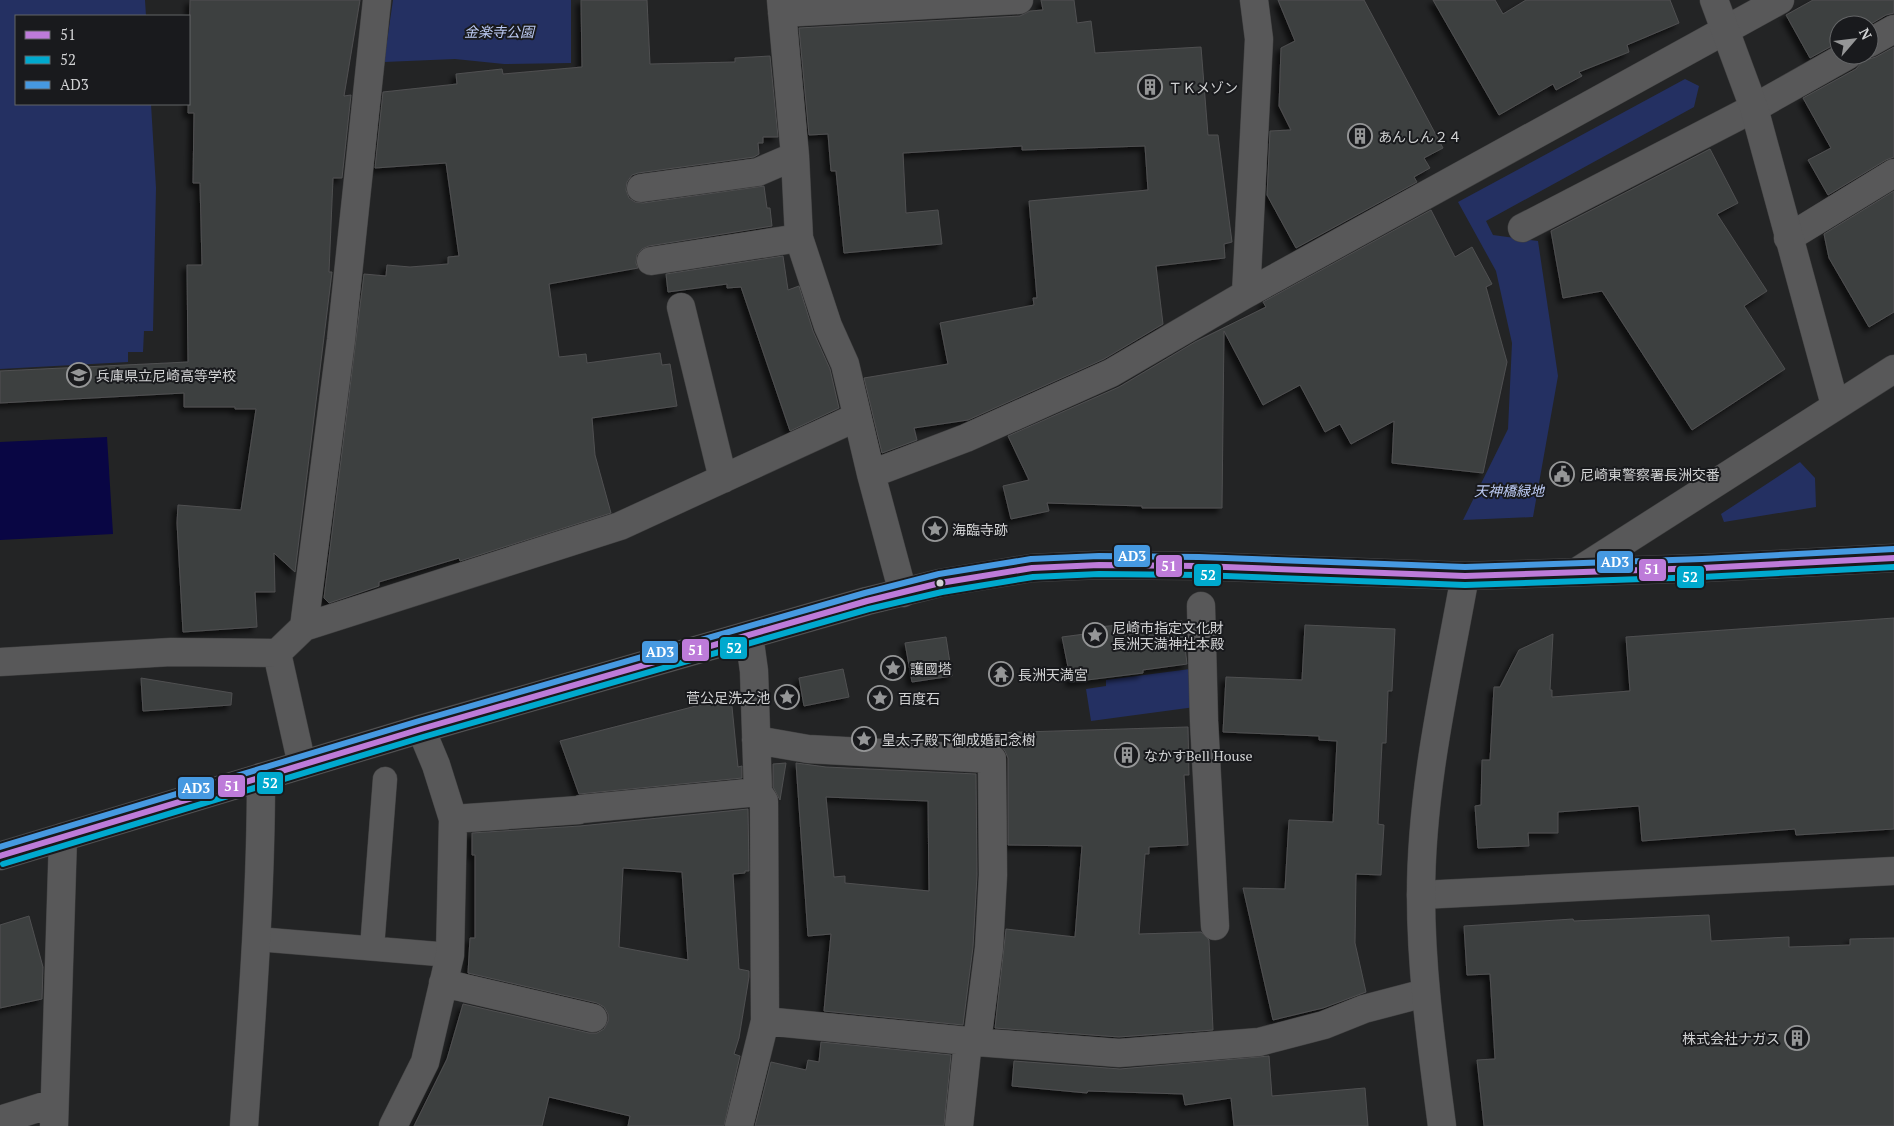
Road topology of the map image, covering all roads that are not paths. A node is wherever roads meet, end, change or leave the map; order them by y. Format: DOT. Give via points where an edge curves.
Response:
graph roads {
  1 [pos="377,0"];
  2 [pos="1019,0"];
  3 [pos="1254,0"];
  4 [pos="1714,0"];
  5 [pos="1780,0"];
  6 [pos="782,6"];
  7 [pos="1894,29"];
  8 [pos="1725,30"];
  9 [pos="1879,37"];
  10 [pos="1830,65"];
  11 [pos="1754,108"];
  12 [pos="795,156"];
  13 [pos="1894,174"];
  14 [pos="641,188"];
  15 [pos="1522,228"];
  16 [pos="799,238"];
  17 [pos="1788,238"];
  18 [pos="651,261"];
  19 [pos="1246,294"];
  20 [pos="681,306"];
  21 [pos="1894,369"];
  22 [pos="1835,406"];
  23 [pos="857,417"];
  24 [pos="871,474"];
  25 [pos="723,479"];
  26 [pos="1894,558"];
  27 [pos="1578,571"];
  28 [pos="1464,576"];
  29 [pos="902,593"];
  30 [pos="1201,606"];
  31 [pos="304,627"];
  32 [pos="750,635"];
  33 [pos="277,653"];
  34 [pos="0,662"];
  35 [pos="421,729"];
  36 [pos="756,740"];
  37 [pos="302,765"];
  38 [pos="261,777"];
  39 [pos="385,780"];
  40 [pos="758,792"];
  41 [pos="453,819"];
  42 [pos="63,837"];
  43 [pos="0,856"];
  44 [pos="1894,871"];
  45 [pos="1421,895"];
  46 [pos="1215,926"];
  47 [pos="257,939"];
  48 [pos="372,948"];
  49 [pos="450,955"];
  50 [pos="443,983"];
  51 [pos="1425,993"];
  52 [pos="593,1018"];
  53 [pos="765,1021"];
  54 [pos="972,1042"];
  55 [pos="54,1114"];
  56 [pos="0,1120"];
  57 [pos="244,1126"];
  58 [pos="393,1126"];
  59 [pos="739,1126"];
  60 [pos="959,1126"];
  61 [pos="1442,1126"];
  1 -- 31 [label="street" via="341,340"];
  2 -- 6 [label="street"];
  3 -- 19 [label="street" via="1259,39"];
  4 -- 8 [label="street"];
  5 -- 8 [label="street"];
  6 -- 12 [label="street"];
  7 -- 9 [label="street"];
  8 -- 11 [label="street"];
  8 -- 19 [label="street"];
  10 -- 11 [label="street"];
  11 -- 15 [label="street"];
  11 -- 17 [label="street"];
  12 -- 14 [label="street" via="758,172"];
  12 -- 16 [label="street"];
  13 -- 17 [label="street"];
  16 -- 18 [label="street"];
  16 -- 23 [label="street" via="828,326 845,364"];
  17 -- 22 [label="street"];
  19 -- 24 [label="street" via="1111,373 966,438"];
  20 -- 25 [label="street"];
  21 -- 22 [label="street"];
  22 -- 27 [label="street"];
  23 -- 24 [label="street"];
  23 -- 25 [label="street"];
  24 -- 29 [label="street"];
  25 -- 31 [label="street" via="620,526"];
  26 -- 27 [label="street"];
  27 -- 28 [label="street"];
  28 -- 29 [label="street" via="1099,565 989,574"];
  28 -- 45 [label="street" via="1434,743 1425,815"];
  29 -- 32 [label="street"];
  30 -- 46 [label="street"];
  31 -- 33 [label="street"];
  32 -- 35 [label="street"];
  32 -- 36 [label="street"];
  33 -- 34 [label="street" via="171,652"];
  33 -- 37 [label="street"];
  35 -- 37 [label="street"];
  35 -- 41 [label="street"];
  36 -- 40 [label="street"];
  36 -- 54 [label="street" via="808,749 992,760 993,875 989,948"];
  37 -- 38 [label="street"];
  38 -- 42 [label="street"];
  38 -- 47 [label="street"];
  39 -- 48 [label="street"];
  40 -- 41 [label="street"];
  40 -- 53 [label="street" via="764,801"];
  41 -- 49 [label="street"];
  42 -- 43 [label="street"];
  42 -- 55 [label="street"];
  44 -- 45 [label="street"];
  45 -- 51 [label="street"];
  47 -- 48 [label="street"];
  47 -- 57 [label="street"];
  48 -- 49 [label="street"];
  49 -- 50 [label="street"];
  50 -- 52 [label="street"];
  50 -- 58 [label="street" via="425,1062"];
  51 -- 54 [label="street" via="1259,1042 1120,1053"];
  51 -- 61 [label="street"];
  53 -- 54 [label="street"];
  53 -- 59 [label="street"];
  54 -- 60 [label="street"];
  55 -- 56 [label="street"];
}
